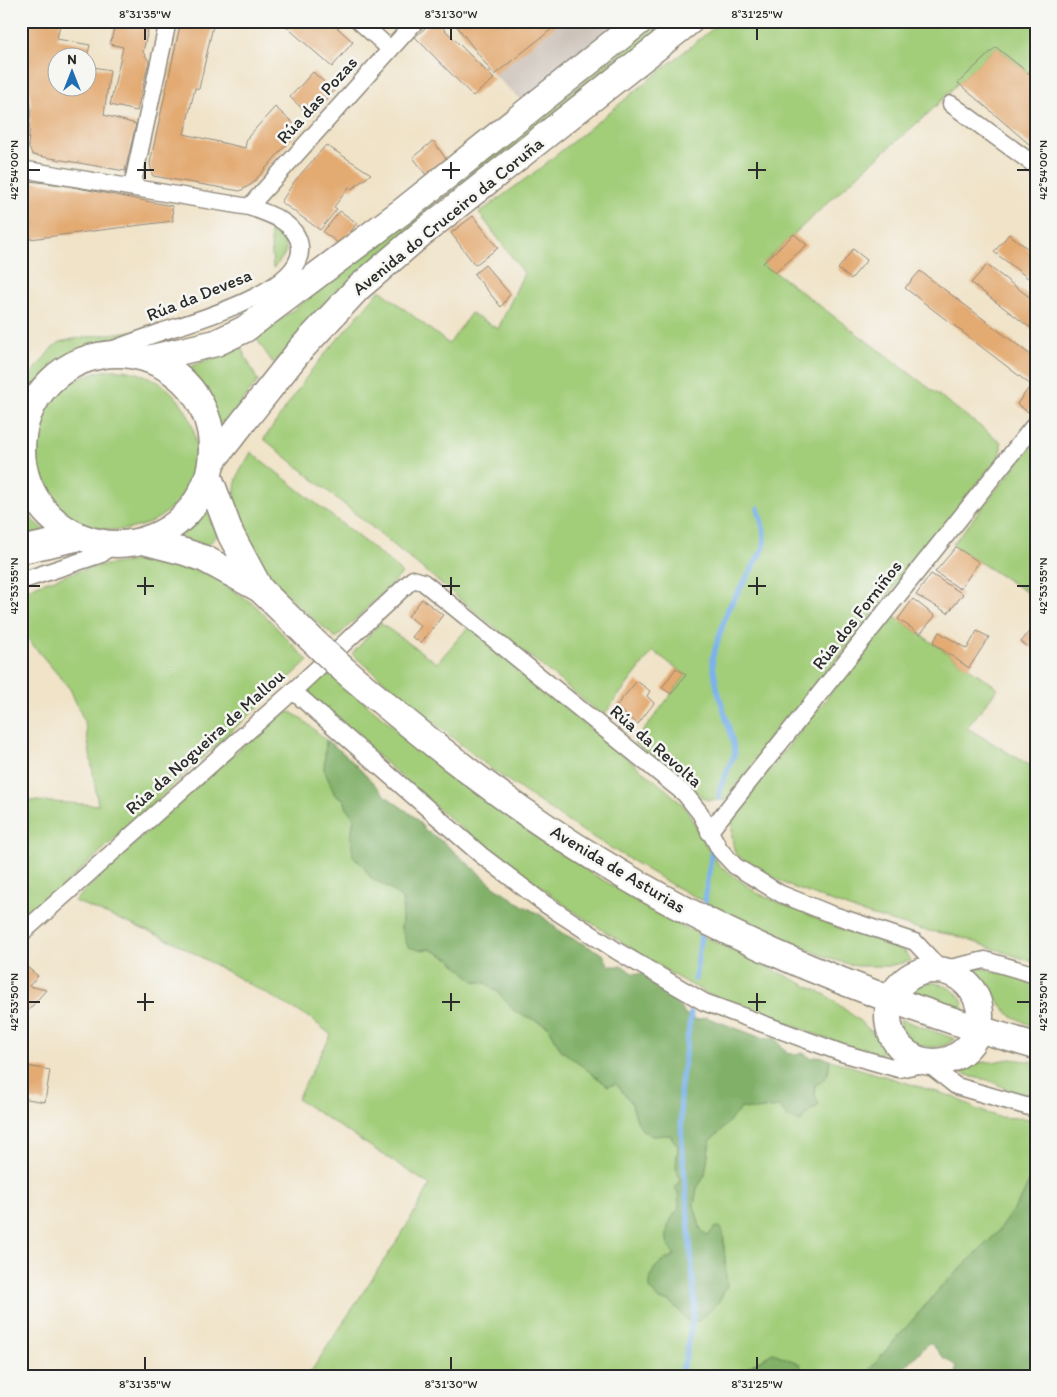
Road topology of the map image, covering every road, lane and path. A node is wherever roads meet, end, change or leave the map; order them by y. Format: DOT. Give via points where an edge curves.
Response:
graph roads {
  1 [pos="168,21"];
  2 [pos="359,21"];
  3 [pos="416,21"];
  4 [pos="640,21"];
  5 [pos="690,21"];
  6 [pos="390,49"];
  7 [pos="951,104"];
  8 [pos="1036,166"];
  9 [pos="21,169"];
  10 [pos="132,187"];
  11 [pos="249,207"];
  12 [pos="93,357"];
  13 [pos="148,359"];
  14 [pos="29,406"];
  15 [pos="1036,423"];
  16 [pos="211,468"];
  17 [pos="80,537"];
  18 [pos="143,542"];
  19 [pos="111,544"];
  20 [pos="21,550"];
  21 [pos="413,579"];
  22 [pos="21,581"];
  23 [pos="260,589"];
  24 [pos="293,692"];
  25 [pos="710,832"];
  26 [pos="21,934"];
  27 [pos="942,970"];
  28 [pos="913,975"];
  29 [pos="1036,975"];
  30 [pos="829,977"];
  31 [pos="890,1000"];
  32 [pos="979,1019"];
  33 [pos="889,1030"];
  34 [pos="1030,1044"];
  35 [pos="960,1055"];
  36 [pos="927,1063"];
  37 [pos="1036,1109"];
  1 -- 10 [label="street"];
  2 -- 6 [label="street"];
  3 -- 6 [label="street, Rúa das Pozas"];
  4 -- 13 [label="main road, Avenida do Cruceiro da Coruña" via="411,204 245,329 216,343"];
  5 -- 16 [label="main road, Avenida do Cruceiro da Coruña" via="421,234 357,289 300,350"];
  6 -- 11 [label="street, Rúa das Pozas"];
  7 -- 8 [label="street"];
  9 -- 10 [label="street, Rúa da Devesa"];
  10 -- 11 [label="street, Rúa da Devesa"];
  11 -- 12 [label="street, Rúa da Devesa" via="278,219 296,233 300,254 292,271 235,306"];
  12 -- 13 [label="main road" via="125,354"];
  12 -- 14 [label="main road" via="56,375"];
  13 -- 16 [label="main road" via="178,375 199,399 211,430"];
  14 -- 17 [label="main road" via="21,448 28,485 47,514"];
  15 -- 25 [label="street, Rúa dos Forniños"];
  16 -- 18 [label="main road, Avenida do Cruceiro da Coruña" via="202,494 189,512 168,531"];
  16 -- 23 [label="main road, Avenida de Asturias" via="231,535"];
  17 -- 19 [label="main road"];
  17 -- 20 [label="main road"];
  18 -- 19 [label="main road"];
  18 -- 23 [label="main road, Avenida de Asturias" via="205,559"];
  19 -- 22 [label="street" via="102,554"];
  21 -- 24 [label="street, Rúa da Nogueira de Mallou"];
  21 -- 25 [label="street, Rúa da Revolta" via="423,582 685,794"];
  23 -- 30 [label="main road, Avenida de Asturias, bridge" via="405,722 506,799 602,863 657,895 718,927"];
  24 -- 26 [label="street, Rúa da Nogueira de Mallou"];
  24 -- 36 [label="street" via="481,855 545,904 704,1002 842,1053 899,1069"];
  25 -- 27 [label="street, Rúa da Revolta" via="720,850 735,866 782,894 915,942"];
  27 -- 28 [label="main road"];
  27 -- 29 [label="street" via="985,960"];
  27 -- 32 [label="main road" via="958,976 970,987"];
  28 -- 30 [label="main road" via="869,981"];
  28 -- 31 [label="main road" via="904,980"];
  30 -- 31 [label="main road, Avenida de Asturias"];
  30 -- 33 [label="main road"];
  31 -- 32 [label="main road, Avenida de Asturias"];
  31 -- 33 [label="main road"];
  32 -- 34 [label="main road"];
  32 -- 35 [label="main road" via="968,1047"];
  33 -- 36 [label="main road" via="896,1045"];
  34 -- 35 [label="main road"];
  35 -- 36 [label="main road" via="943,1062"];
  36 -- 37 [label="street" via="956,1086"];
}
